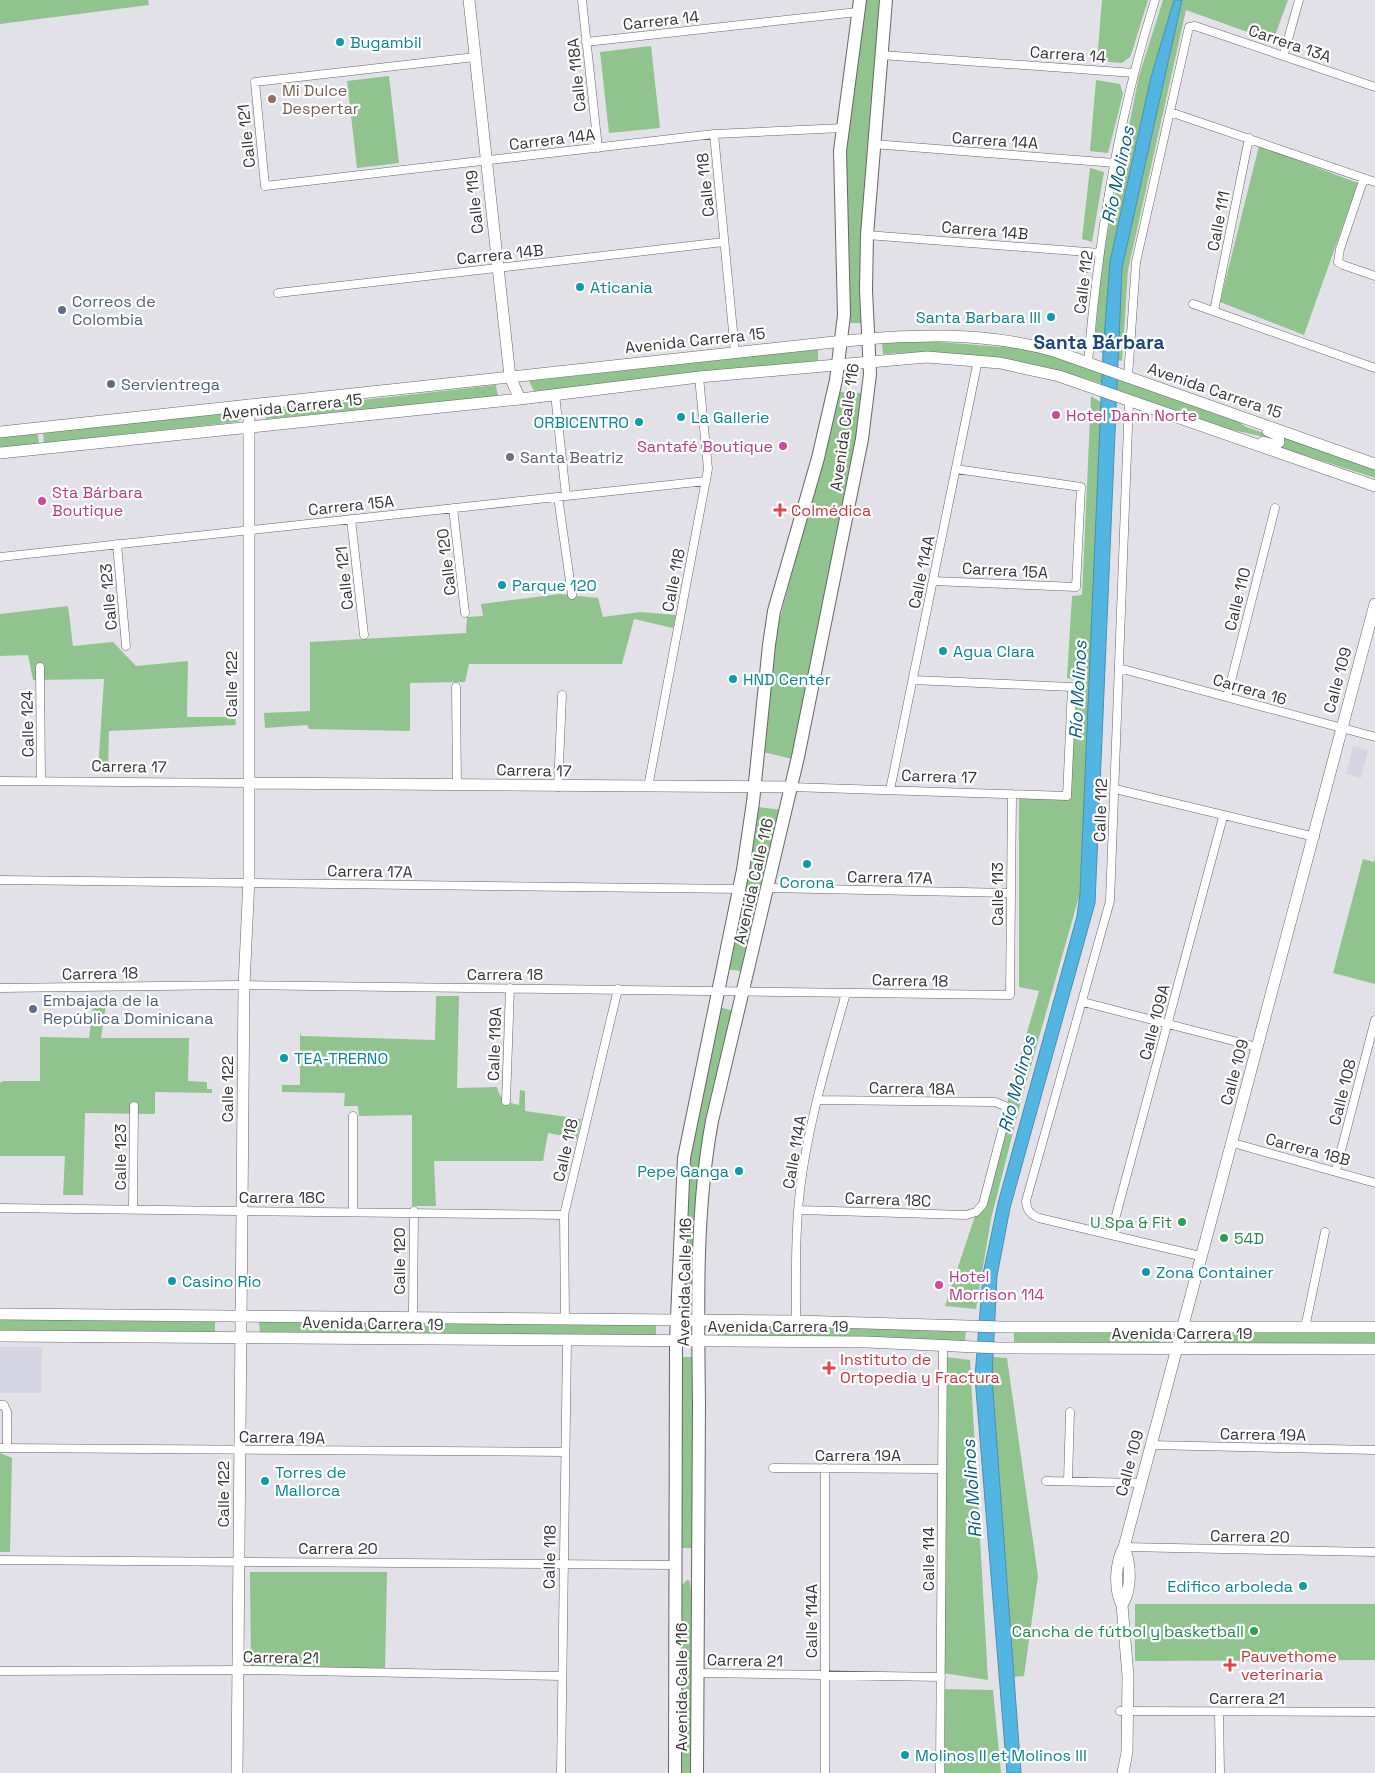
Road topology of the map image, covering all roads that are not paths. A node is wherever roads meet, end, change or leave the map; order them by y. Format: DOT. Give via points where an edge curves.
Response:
graph roads {
  1 [pos="469,0"];
  2 [pos="582,0"];
  3 [pos="886,0"];
  4 [pos="1154,0"];
  5 [pos="1299,0"];
  6 [pos="859,6"];
  7 [pos="586,42"];
  8 [pos="881,54"];
  9 [pos="1284,54"];
  10 [pos="475,57"];
  11 [pos="1134,73"];
  12 [pos="1375,87"];
  13 [pos="1170,112"];
  14 [pos="843,128"];
  15 [pos="714,134"];
  16 [pos="1249,138"];
  17 [pos="873,144"];
  18 [pos="598,148"];
  19 [pos="486,160"];
  20 [pos="1115,163"];
  21 [pos="1364,178"];
  22 [pos="1375,182"];
  23 [pos="265,186"];
  24 [pos="867,235"];
  25 [pos="724,242"];
  26 [pos="1100,253"];
  27 [pos="498,268"];
  28 [pos="1375,276"];
  29 [pos="278,293"];
  30 [pos="1193,304"];
  31 [pos="1214,311"];
  32 [pos="869,338"];
  33 [pos="841,341"];
  34 [pos="735,352"];
  35 [pos="870,360"];
  36 [pos="978,360"];
  37 [pos="838,364"];
  38 [pos="1090,364"];
  39 [pos="1375,368"];
  40 [pos="1124,376"];
  41 [pos="510,377"];
  42 [pos="699,377"];
  43 [pos="554,394"];
  44 [pos="1124,398"];
  45 [pos="520,399"];
  46 [pos="249,405"];
  47 [pos="1236,415"];
  48 [pos="249,426"];
  49 [pos="0,432"];
  50 [pos="1230,435"];
  51 [pos="0,453"];
  52 [pos="1375,464"];
  53 [pos="956,469"];
  54 [pos="706,481"];
  55 [pos="1375,486"];
  56 [pos="562,497"];
  57 [pos="453,508"];
  58 [pos="1274,508"];
  59 [pos="351,519"];
  60 [pos="248,530"];
  61 [pos="116,544"];
  62 [pos="0,557"];
  63 [pos="933,581"];
  64 [pos="572,596"];
  65 [pos="1375,604"];
  66 [pos="465,613"];
  67 [pos="364,635"];
  68 [pos="126,646"];
  69 [pos="40,667"];
  70 [pos="1118,668"];
  71 [pos="913,680"];
  72 [pos="456,686"];
  73 [pos="562,695"];
  74 [pos="1227,696"];
  75 [pos="1341,729"];
  76 [pos="1375,737"];
  77 [pos="0,781"];
  78 [pos="41,781"];
  79 [pos="249,783"];
  80 [pos="457,785"];
  81 [pos="558,787"];
  82 [pos="648,787"];
  83 [pos="754,787"];
  84 [pos="791,787"];
  85 [pos="1115,789"];
  86 [pos="890,790"];
  87 [pos="1012,794"];
  88 [pos="1067,796"];
  89 [pos="1223,816"];
  90 [pos="1314,837"];
  91 [pos="0,880"];
  92 [pos="249,883"];
  93 [pos="768,888"];
  94 [pos="740,889"];
  95 [pos="1011,893"];
  96 [pos="244,986"];
  97 [pos="0,988"];
  98 [pos="510,988"];
  99 [pos="618,989"];
  100 [pos="717,990"];
  101 [pos="743,991"];
  102 [pos="846,993"];
  103 [pos="1010,995"];
  104 [pos="1083,1002"];
  105 [pos="1375,1020"];
  106 [pos="1167,1025"];
  107 [pos="1257,1047"];
  108 [pos="818,1100"];
  109 [pos="506,1101"];
  110 [pos="134,1106"];
  111 [pos="353,1116"];
  112 [pos="1233,1143"];
  113 [pos="1336,1170"];
  114 [pos="1375,1183"];
  115 [pos="0,1208"];
  116 [pos="134,1208"];
  117 [pos="242,1210"];
  118 [pos="799,1210"];
  119 [pos="353,1211"];
  120 [pos="414,1211"];
  121 [pos="976,1212"];
  122 [pos="564,1215"];
  123 [pos="1325,1232"];
  124 [pos="1111,1234"];
  125 [pos="1200,1256"];
  126 [pos="413,1310"];
  127 [pos="0,1314"];
  128 [pos="242,1316"];
  129 [pos="565,1320"];
  130 [pos="677,1320"];
  131 [pos="699,1320"];
  132 [pos="796,1320"];
  133 [pos="1375,1327"];
  134 [pos="1181,1328"];
  135 [pos="1305,1328"];
  136 [pos="0,1336"];
  137 [pos="241,1338"];
  138 [pos="568,1341"];
  139 [pos="676,1342"];
  140 [pos="698,1342"];
  141 [pos="943,1345"];
  142 [pos="1375,1349"];
  143 [pos="1175,1350"];
  144 [pos="0,1405"];
  145 [pos="1070,1412"];
  146 [pos="1151,1445"];
  147 [pos="4,1448"];
  148 [pos="240,1450"];
  149 [pos="1375,1450"];
  150 [pos="564,1452"];
  151 [pos="773,1468"];
  152 [pos="825,1468"];
  153 [pos="942,1469"];
  154 [pos="1046,1481"];
  155 [pos="1068,1481"];
  156 [pos="1141,1483"];
  157 [pos="1124,1547"];
  158 [pos="1375,1552"];
  159 [pos="0,1560"];
  160 [pos="239,1560"];
  161 [pos="563,1564"];
  162 [pos="675,1565"];
  163 [pos="698,1635"];
  164 [pos="239,1670"];
  165 [pos="0,1671"];
  166 [pos="698,1673"];
  167 [pos="825,1675"];
  168 [pos="561,1676"];
  169 [pos="941,1677"];
  170 [pos="1124,1711"];
  171 [pos="1219,1712"];
  172 [pos="1375,1712"];
  173 [pos="1123,1771"];
  174 [pos="237,1773"];
  175 [pos="561,1773"];
  176 [pos="675,1773"];
  177 [pos="697,1773"];
  178 [pos="825,1773"];
  179 [pos="940,1773"];
  180 [pos="1220,1773"];
  1 -- 10 [label="main road, Calle 119"];
  2 -- 7 [label="street, Calle 118A"];
  3 -- 8 [label="main road, Avenida Calle 116"];
  4 -- 11 [label="street, Calle 112"];
  5 -- 9 [label="street"];
  6 -- 7 [label="street, Carrera 14"];
  6 -- 14 [label="main road, Avenida Calle 116"];
  7 -- 18 [label="street, Calle 118A"];
  8 -- 11 [label="street, Carrera 14"];
  8 -- 17 [label="main road, Avenida Calle 116"];
  9 -- 12 [label="street, Carrera 13A"];
  9 -- 13 [label="street, Carrera 13A" via="1195,26 1189,27"];
  10 -- 19 [label="main road, Calle 119"];
  10 -- 23 [label="street, Calle 121" via="255,82"];
  11 -- 20 [label="street, Calle 112"];
  13 -- 16 [label="street"];
  13 -- 40 [label="street" via="1136,262"];
  14 -- 15 [label="street, Carrera 14A"];
  14 -- 33 [label="main road, Avenida Calle 116" via="839,176 844,316"];
  15 -- 18 [label="street, Carrera 14A"];
  15 -- 25 [label="street, Calle 118"];
  16 -- 21 [label="street"];
  16 -- 31 [label="street, Calle 111"];
  17 -- 20 [label="street, Carrera 14A"];
  17 -- 24 [label="main road, Avenida Calle 116"];
  18 -- 19 [label="street, Carrera 14A"];
  19 -- 23 [label="street, Carrera 14A"];
  19 -- 27 [label="main road, Calle 119"];
  20 -- 26 [label="street, Calle 112"];
  21 -- 22 [label="street"];
  21 -- 28 [label="street" via="1338,262"];
  24 -- 26 [label="street, Carrera 14B"];
  24 -- 32 [label="main road, Avenida Calle 116"];
  25 -- 27 [label="street, Carrera 14B"];
  25 -- 34 [label="street, Calle 118"];
  26 -- 38 [label="street, Calle 112"];
  27 -- 29 [label="street, Carrera 14B"];
  27 -- 41 [label="main road, Calle 119"];
  30 -- 31 [label="street"];
  31 -- 39 [label="street"];
  32 -- 33 [label="main road, Avenida Carrera 15"];
  32 -- 35 [label="main road, Avenida Calle 116"];
  32 -- 38 [label="main road, Avenida Carrera 15" via="941,335 1004,340 1037,346"];
  33 -- 34 [label="main road, Avenida Carrera 15"];
  33 -- 37 [label="main road, Avenida Calle 116"];
  34 -- 41 [label="main road, Avenida Carrera 15"];
  35 -- 36 [label="main road, Avenida Carrera 15" via="927,357"];
  35 -- 37 [label="main road, Avenida Carrera 15"];
  35 -- 84 [label="main road, Avenida Calle 116" via="870,381 857,468"];
  36 -- 44 [label="main road, Avenida Carrera 15" via="1022,367"];
  36 -- 53 [label="street, Calle 114A"];
  37 -- 42 [label="main road, Avenida Carrera 15"];
  37 -- 83 [label="main road, Avenida Calle 116" via="818,458 774,611"];
  38 -- 40 [label="main road, Avenida Carrera 15"];
  40 -- 47 [label="main road, Avenida Carrera 15"];
  41 -- 45 [label="main road, Calle 119"];
  41 -- 46 [label="main road, Avenida Carrera 15"];
  42 -- 43 [label="main road, Avenida Carrera 15"];
  42 -- 54 [label="street, Calle 118" via="708,459"];
  43 -- 45 [label="main road, Avenida Carrera 15"];
  43 -- 56 [label="street"];
  44 -- 50 [label="main road, Avenida Carrera 15"];
  44 -- 70 [label="street, Calle 112"];
  45 -- 48 [label="main road, Avenida Carrera 15"];
  46 -- 48 [label="main road, Calle 122"];
  46 -- 49 [label="main road, Avenida Carrera 15"];
  47 -- 50 [label="main road" via="1251,425 1277,434 1279,442 1273,445"];
  47 -- 52 [label="main road, Avenida Carrera 15"];
  48 -- 51 [label="main road, Avenida Carrera 15"];
  48 -- 60 [label="main road, Calle 122"];
  50 -- 55 [label="main road, Avenida Carrera 15"];
  53 -- 63 [label="street, Calle 114A"];
  53 -- 63 [label="street, Carrera 15A" via="1081,487 1076,587"];
  54 -- 56 [label="street, Carrera 15A"];
  54 -- 82 [label="street, Calle 118"];
  56 -- 57 [label="street, Carrera 15A"];
  56 -- 64 [label="street"];
  57 -- 59 [label="street, Carrera 15A"];
  57 -- 66 [label="street, Calle 120"];
  58 -- 74 [label="street, Calle 110"];
  59 -- 60 [label="street, Carrera 15A"];
  59 -- 67 [label="street, Calle 121"];
  60 -- 61 [label="street, Carrera 15A"];
  60 -- 79 [label="main road, Calle 122"];
  61 -- 62 [label="street, Carrera 15A"];
  61 -- 68 [label="street, Calle 123"];
  63 -- 71 [label="street, Calle 114A"];
  65 -- 75 [label="main road, Calle 109"];
  69 -- 78 [label="street, Calle 124"];
  70 -- 74 [label="street, Carrera 16"];
  70 -- 85 [label="street, Calle 112"];
  71 -- 86 [label="street, Calle 114A"];
  71 -- 88 [label="street, Calle 112" via="1072,687"];
  72 -- 80 [label="street"];
  73 -- 81 [label="street"];
  74 -- 75 [label="street, Carrera 16"];
  75 -- 76 [label="street, Carrera 16"];
  75 -- 90 [label="main road, Calle 109"];
  77 -- 78 [label="street, Carrera 17"];
  78 -- 79 [label="street, Carrera 17"];
  79 -- 80 [label="main road, Carrera 17"];
  79 -- 92 [label="main road, Calle 122"];
  80 -- 81 [label="main road, Carrera 17"];
  81 -- 82 [label="main road, Carrera 17"];
  82 -- 83 [label="main road, Carrera 17"];
  83 -- 84 [label="main road, Carrera 17"];
  83 -- 94 [label="main road, Avenida Calle 116"];
  84 -- 86 [label="street, Carrera 17"];
  84 -- 93 [label="main road, Avenida Calle 116"];
  85 -- 89 [label="street"];
  85 -- 104 [label="street, Calle 112" via="1110,902"];
  86 -- 87 [label="street, Carrera 17"];
  87 -- 88 [label="street, Carrera 17"];
  87 -- 95 [label="street, Calle 113"];
  89 -- 90 [label="street"];
  89 -- 106 [label="street, Calle 109A"];
  90 -- 107 [label="main road, Calle 109"];
  91 -- 92 [label="street, Carrera 17A"];
  92 -- 94 [label="street, Carrera 17A"];
  92 -- 96 [label="main road, Calle 122"];
  93 -- 95 [label="street, Carrera 17A"];
  93 -- 101 [label="main road, Avenida Calle 116"];
  94 -- 100 [label="main road, Avenida Calle 116"];
  95 -- 103 [label="street, Calle 113"];
  96 -- 97 [label="street, Carrera 18"];
  96 -- 98 [label="street, Carrera 18"];
  96 -- 117 [label="main road, Calle 122"];
  98 -- 99 [label="street, Carrera 18"];
  98 -- 109 [label="street, Calle 119A"];
  99 -- 100 [label="street, Carrera 18"];
  99 -- 122 [label="street, Calle 118"];
  100 -- 101 [label="street, Carrera 18"];
  100 -- 130 [label="main road, Avenida Calle 116" via="684,1158"];
  101 -- 102 [label="street, Carrera 18"];
  101 -- 131 [label="main road, Avenida Calle 116" via="707,1151 700,1228"];
  102 -- 103 [label="street, Carrera 18"];
  102 -- 108 [label="street, Calle 114A"];
  104 -- 106 [label="street"];
  104 -- 124 [label="street, Calle 112" via="1028,1189 1027,1209 1039,1218"];
  105 -- 113 [label="street, Calle 108"];
  106 -- 107 [label="street"];
  106 -- 124 [label="street, Calle 109A"];
  107 -- 112 [label="main road, Calle 109"];
  108 -- 118 [label="street, Calle 114A" via="804,1165"];
  108 -- 121 [label="street, Carrera 18A" via="995,1102 1005,1106 1006,1118 983,1204"];
  110 -- 116 [label="street, Calle 123"];
  111 -- 119 [label="street"];
  112 -- 113 [label="street, Carrera 18B"];
  112 -- 125 [label="main road, Calle 109"];
  113 -- 114 [label="street, Carrera 18B"];
  115 -- 116 [label="street, Carrera 18C"];
  116 -- 117 [label="street, Carrera 18C"];
  117 -- 119 [label="street, Carrera 18C"];
  117 -- 128 [label="main road, Calle 122"];
  118 -- 121 [label="street, Carrera 18C" via="966,1215"];
  118 -- 132 [label="street, Calle 114A"];
  119 -- 120 [label="street, Carrera 18C"];
  120 -- 122 [label="street, Carrera 18C"];
  120 -- 126 [label="street, Calle 120"];
  122 -- 129 [label="street, Calle 118"];
  123 -- 135 [label="street"];
  124 -- 125 [label="street"];
  125 -- 134 [label="main road, Calle 109"];
  127 -- 128 [label="main road, Avenida Carrera 19"];
  128 -- 129 [label="main road, Avenida Carrera 19"];
  128 -- 137 [label="main road, Calle 122"];
  129 -- 130 [label="main road, Avenida Carrera 19"];
  130 -- 131 [label="main road, Avenida Carrera 19"];
  130 -- 139 [label="main road, Avenida Calle 116"];
  131 -- 132 [label="main road, Avenida Carrera 19"];
  131 -- 140 [label="main road, Avenida Calle 116"];
  132 -- 134 [label="main road, Avenida Carrera 19" via="996,1327"];
  133 -- 135 [label="main road, Avenida Carrera 19"];
  134 -- 135 [label="main road, Avenida Carrera 19"];
  134 -- 143 [label="main road, Calle 109"];
  136 -- 137 [label="main road, Avenida Carrera 19"];
  137 -- 138 [label="main road, Avenida Carrera 19"];
  137 -- 148 [label="main road, Calle 122"];
  138 -- 139 [label="main road, Avenida Carrera 19"];
  138 -- 150 [label="street, Calle 118"];
  139 -- 140 [label="main road, Avenida Carrera 19"];
  139 -- 162 [label="main road, Avenida Calle 116"];
  140 -- 141 [label="main road, Avenida Carrera 19"];
  140 -- 163 [label="main road, Avenida Calle 116"];
  141 -- 143 [label="main road, Avenida Carrera 19"];
  141 -- 153 [label="street, Calle 114"];
  142 -- 143 [label="main road, Avenida Carrera 19"];
  143 -- 146 [label="main road, Calle 109"];
  144 -- 147 [label="street" via="4,1405 7,1412"];
  145 -- 155 [label="street"];
  146 -- 149 [label="street, Carrera 19A"];
  146 -- 156 [label="main road, Calle 109"];
  147 -- 148 [label="street, Carrera 19A"];
  148 -- 150 [label="street, Carrera 19A"];
  148 -- 160 [label="main road, Calle 122"];
  150 -- 161 [label="street, Calle 118"];
  151 -- 152 [label="street, Carrera 19A"];
  152 -- 153 [label="street, Carrera 19A"];
  152 -- 167 [label="street, Calle 114A"];
  153 -- 169 [label="street, Calle 114"];
  154 -- 155 [label="street"];
  155 -- 156 [label="street"];
  156 -- 157 [label="main road, Calle 109"];
  157 -- 158 [label="street, Carrera 20"];
  157 -- 170 [label="main road, Calle 109" via="1118,1556 1118,1596 1122,1605 1128,1676"];
  159 -- 160 [label="street, Carrera 20"];
  160 -- 161 [label="street, Carrera 20"];
  160 -- 164 [label="main road, Calle 122"];
  161 -- 162 [label="street, Carrera 20"];
  161 -- 168 [label="street, Calle 118"];
  162 -- 163 [label="main road" via="691,1564"];
  162 -- 176 [label="main road, Avenida Calle 116"];
  163 -- 166 [label="main road, Avenida Calle 116"];
  164 -- 165 [label="street, Carrera 21"];
  164 -- 168 [label="street, Carrera 21"];
  164 -- 174 [label="main road, Calle 122"];
  166 -- 167 [label="street, Carrera 21"];
  166 -- 177 [label="main road, Avenida Calle 116"];
  167 -- 169 [label="street, Carrera 21"];
  167 -- 178 [label="street, Calle 114A"];
  168 -- 175 [label="street, Calle 118"];
  169 -- 179 [label="street, Calle 114"];
  170 -- 171 [label="street, Carrera 21"];
  170 -- 173 [label="main road, Calle 109" via="1127,1752"];
  171 -- 172 [label="street, Carrera 21"];
  171 -- 180 [label="street"];
}
